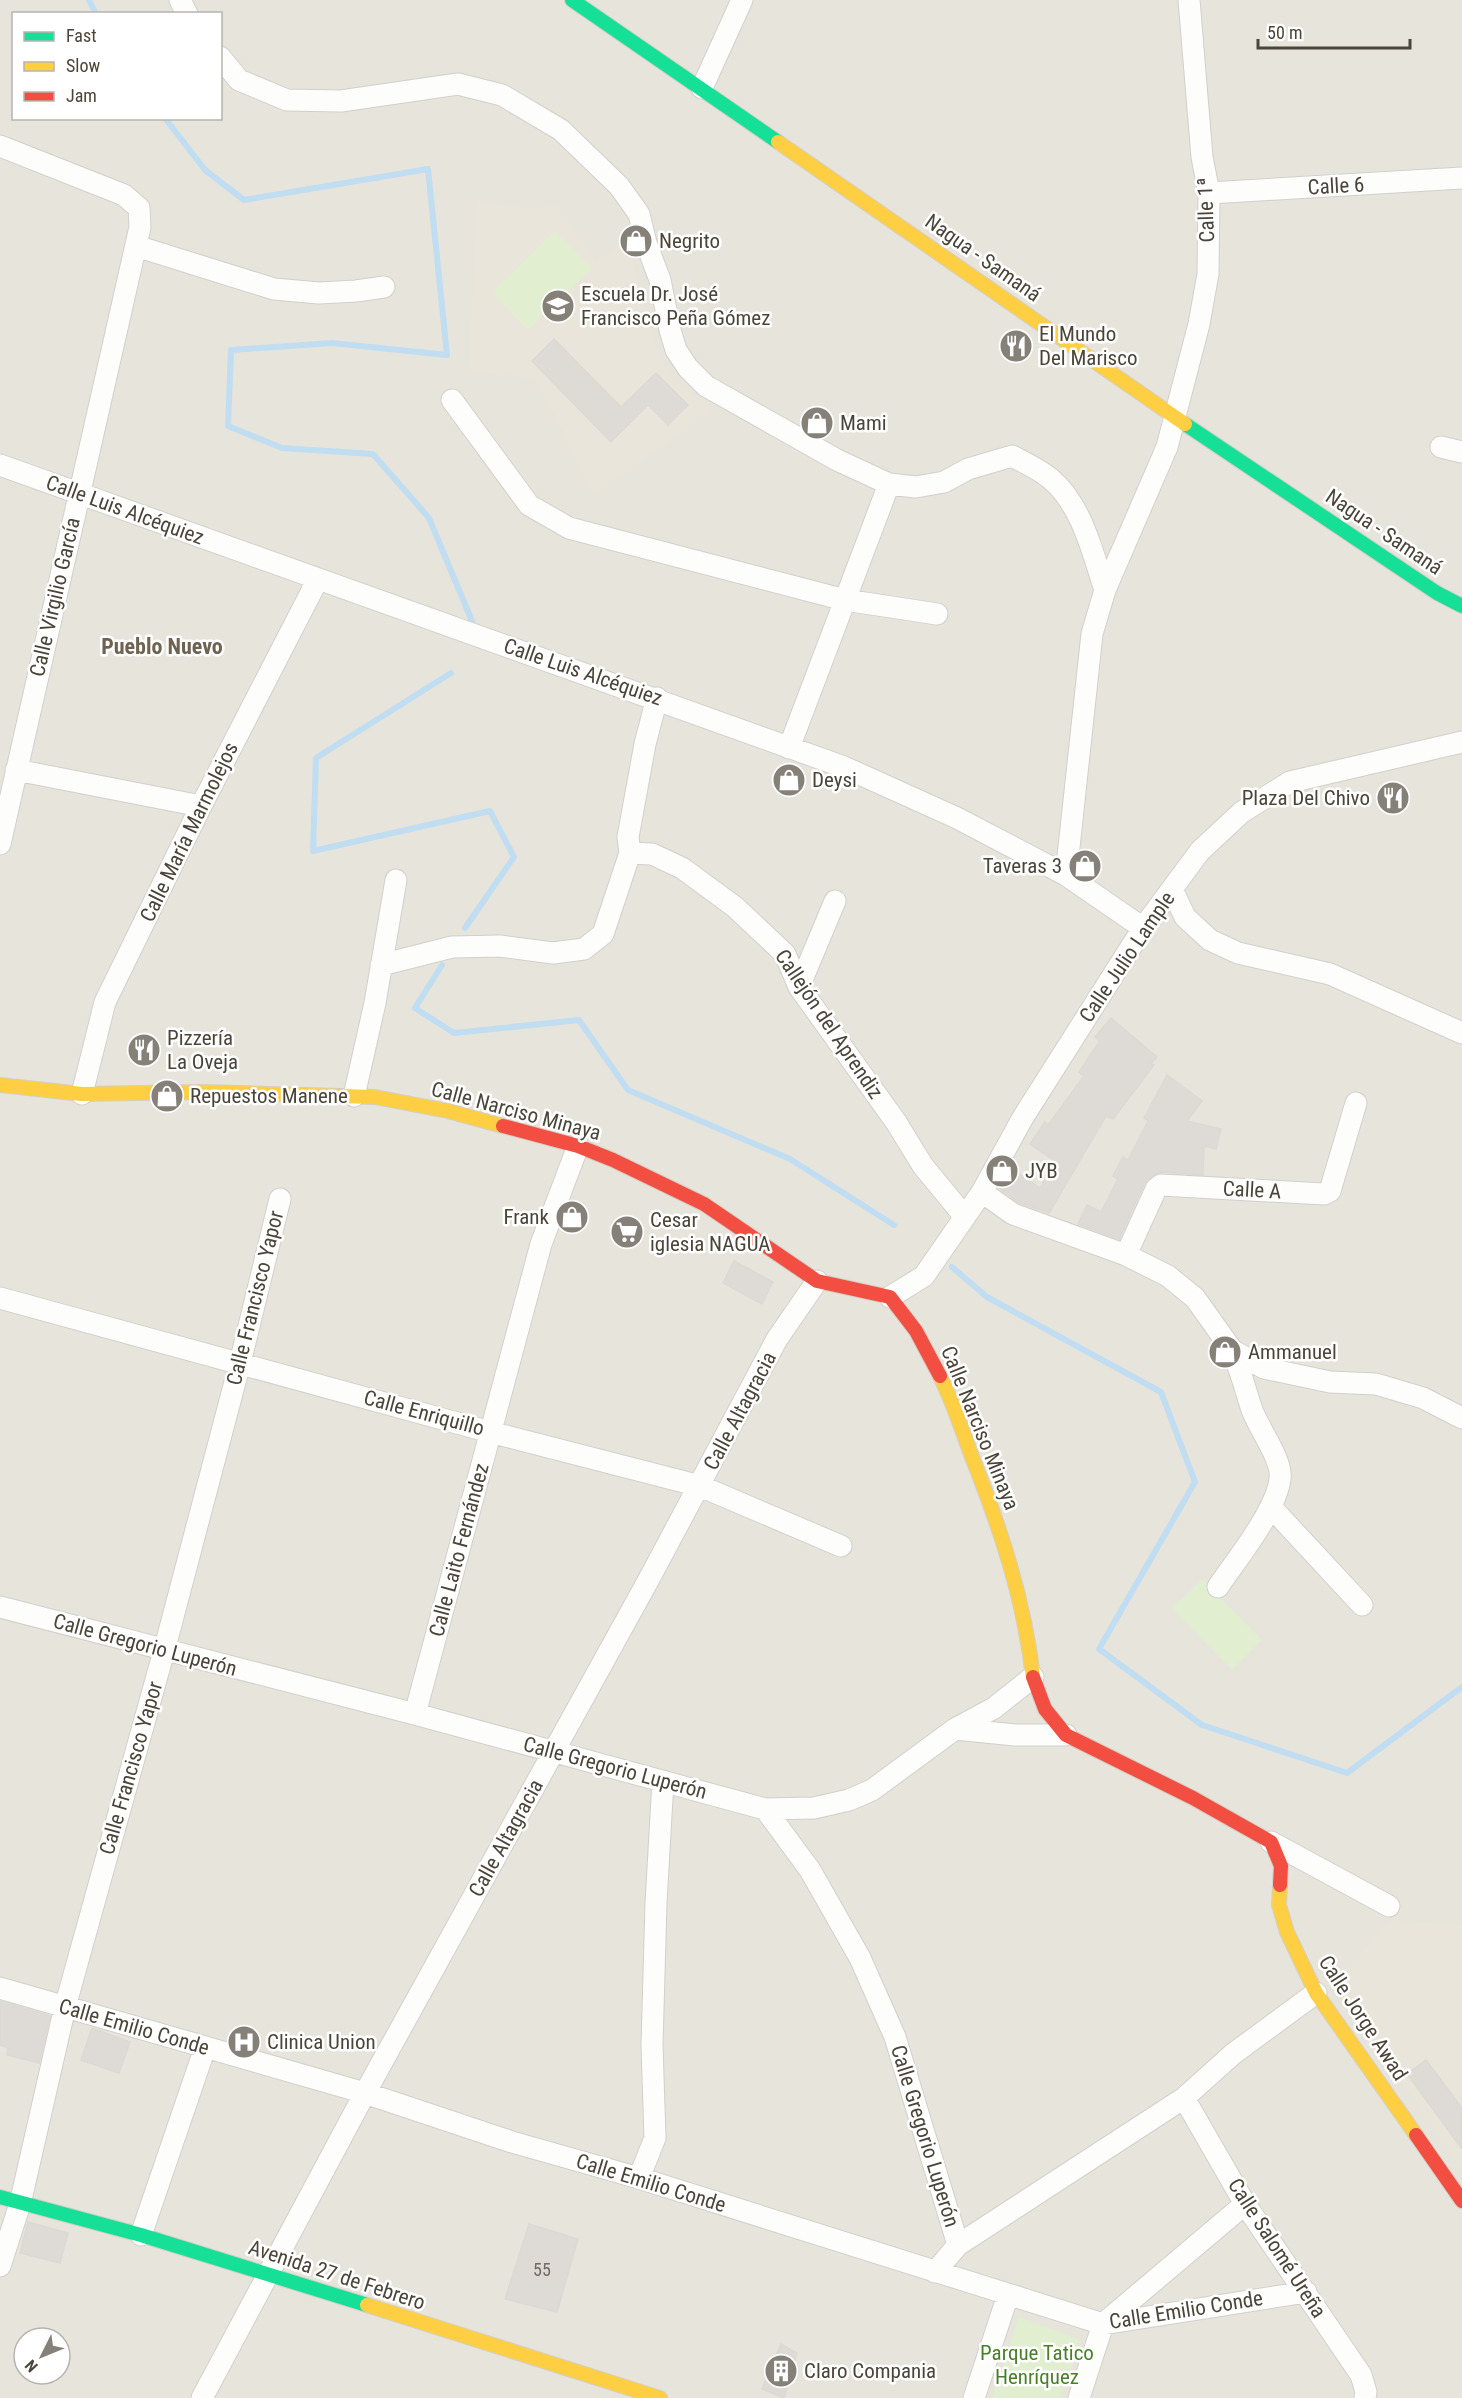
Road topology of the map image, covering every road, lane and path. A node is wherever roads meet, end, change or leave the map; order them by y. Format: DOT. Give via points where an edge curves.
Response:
graph roads {
  1 [pos="572,0"];
  2 [pos="742,0"];
  3 [pos="1185,3"];
  4 [pos="222,59"];
  5 [pos="702,88"];
  6 [pos="0,147"];
  7 [pos="1462,178"];
  8 [pos="1209,193"];
  9 [pos="136,246"];
  10 [pos="384,286"];
  11 [pos="452,400"];
  12 [pos="1175,417"];
  13 [pos="1441,447"];
  14 [pos="1462,452"];
  15 [pos="0,465"];
  16 [pos="889,484"];
  17 [pos="78,493"];
  18 [pos="318,579"];
  19 [pos="1105,590"];
  20 [pos="845,600"];
  21 [pos="1462,606"];
  22 [pos="937,614"];
  23 [pos="657,698"];
  24 [pos="1462,742"];
  25 [pos="789,748"];
  26 [pos="16,770"];
  27 [pos="201,806"];
  28 [pos="0,844"];
  29 [pos="630,853"];
  30 [pos="1066,875"];
  31 [pos="396,880"];
  32 [pos="1172,889"];
  33 [pos="836,901"];
  34 [pos="1143,928"];
  35 [pos="381,965"];
  36 [pos="799,987"];
  37 [pos="1462,1033"];
  38 [pos="0,1085"];
  39 [pos="82,1094"];
  40 [pos="354,1096"];
  41 [pos="1356,1103"];
  42 [pos="578,1146"];
  43 [pos="982,1192"];
  44 [pos="280,1199"];
  45 [pos="965,1217"];
  46 [pos="1126,1255"];
  47 [pos="818,1281"];
  48 [pos="890,1297"];
  49 [pos="0,1298"];
  50 [pos="1232,1350"];
  51 [pos="240,1363"];
  52 [pos="1462,1418"];
  53 [pos="490,1432"];
  54 [pos="700,1486"];
  55 [pos="1271,1507"];
  56 [pos="841,1546"];
  57 [pos="1218,1587"];
  58 [pos="1362,1605"];
  59 [pos="0,1607"];
  60 [pos="164,1651"];
  61 [pos="1033,1677"];
  62 [pos="415,1714"];
  63 [pos="955,1729"];
  64 [pos="1066,1736"];
  65 [pos="555,1751"];
  66 [pos="663,1781"];
  67 [pos="765,1809"];
  68 [pos="1271,1842"];
  69 [pos="1389,1906"];
  70 [pos="0,1988"];
  71 [pos="1316,1993"];
  72 [pos="65,2007"];
  73 [pos="205,2048"];
  74 [pos="365,2093"];
  75 [pos="1184,2098"];
  76 [pos="639,2178"];
  77 [pos="0,2197"];
  78 [pos="1462,2201"];
  79 [pos="20,2204"];
  80 [pos="1245,2204"];
  81 [pos="141,2235"];
  82 [pos="958,2245"];
  83 [pos="0,2266"];
  84 [pos="935,2272"];
  85 [pos="268,2274"];
  86 [pos="1306,2292"];
  87 [pos="1008,2295"];
  88 [pos="1103,2324"];
  89 [pos="202,2398"];
  90 [pos="660,2398"];
  91 [pos="974,2398"];
  92 [pos="1079,2398"];
  93 [pos="1365,2398"];
  1 -- 5 [label="street, Nagua - Samaná"];
  2 -- 5 [label="street"];
  3 -- 8 [label="street, Calle 1ª"];
  4 -- 16 [label="street" via="239,80 287,100 341,101 458,84 502,95 561,130 619,186 639,214 676,350 688,368 706,386 837,460"];
  5 -- 12 [label="street, Nagua - Samaná"];
  6 -- 9 [label="street, Calle Virgilio García" via="124,195 139,208"];
  7 -- 8 [label="street, Calle 6"];
  8 -- 12 [label="street, Calle 1ª" via="1208,273"];
  9 -- 10 [label="street" via="274,289 319,293"];
  9 -- 17 [label="street, Calle Virgilio García"];
  11 -- 20 [label="street" via="530,505 569,528"];
  12 -- 19 [label="street, Calle 1ª" via="1163,456"];
  12 -- 21 [label="street, Nagua - Samaná"];
  13 -- 14 [label="street"];
  15 -- 17 [label="street, Calle Luis Alcéquiez"];
  16 -- 19 [label="street" via="916,487 944,482 968,469 1012,456 1060,488 1075,510"];
  16 -- 20 [label="street"];
  17 -- 18 [label="street, Calle Luis Alcéquiez"];
  17 -- 26 [label="street, Calle Virgilio García"];
  18 -- 23 [label="street, Calle Luis Alcéquiez"];
  18 -- 27 [label="street, Calle María Marmolejos"];
  19 -- 30 [label="street, Calle 1ª" via="1092,634"];
  20 -- 22 [label="street"];
  20 -- 25 [label="street"];
  23 -- 25 [label="street, Calle Luis Alcéquiez"];
  23 -- 29 [label="street" via="628,837"];
  24 -- 32 [label="street, Calle Julio Lample" via="1290,782 1242,812 1200,851"];
  25 -- 30 [label="street, Calle Luis Alcéquiez" via="844,767 957,818"];
  26 -- 27 [label="street"];
  26 -- 28 [label="street, Calle Virgilio García"];
  27 -- 39 [label="street, Calle María Marmolejos" via="105,1002"];
  29 -- 35 [label="street" via="603,934 584,949 554,953 500,946 452,947"];
  29 -- 36 [label="street, Callejón del Aprendiz" via="652,854 682,868 735,907 785,954"];
  30 -- 34 [label="street, Calle Luis Alcéquiez"];
  31 -- 35 [label="street"];
  32 -- 34 [label="street, Calle Julio Lample"];
  32 -- 37 [label="street" via="1185,917 1210,940 1238,953 1330,974"];
  33 -- 36 [label="street"];
  34 -- 43 [label="street, Calle Julio Lample" via="1022,1119"];
  35 -- 40 [label="street"];
  36 -- 45 [label="street, Callejón del Aprendiz" via="923,1166"];
  38 -- 39 [label="street, Calle Narciso Minaya"];
  39 -- 40 [label="street, Calle Narciso Minaya"];
  40 -- 42 [label="street, Calle Narciso Minaya" via="448,1111"];
  41 -- 46 [label="street, Calle A" via="1330,1191 1324,1194 1161,1185"];
  42 -- 47 [label="street, Calle Narciso Minaya" via="704,1204"];
  42 -- 53 [label="street, Calle Laito Fernández" via="541,1244"];
  43 -- 45 [label="street, Calle Julio Lample"];
  43 -- 46 [label="street" via="1013,1214"];
  44 -- 51 [label="street, Calle Francisco Yapor"];
  45 -- 48 [label="street, Calle Julio Lample" via="924,1276"];
  46 -- 50 [label="street" via="1168,1276 1195,1298"];
  47 -- 48 [label="street, Calle Narciso Minaya"];
  47 -- 54 [label="street, Calle Altagracia" via="777,1339"];
  48 -- 61 [label="street, Calle Narciso Minaya" via="916,1331 945,1387 977,1469 1011,1562 1028,1633"];
  49 -- 51 [label="street, Calle Enriquillo"];
  50 -- 52 [label="street" via="1264,1368 1330,1382 1376,1384 1422,1398"];
  50 -- 55 [label="street" via="1281,1478"];
  51 -- 53 [label="street, Calle Enriquillo"];
  51 -- 60 [label="street, Calle Francisco Yapor"];
  53 -- 54 [label="street, Calle Enriquillo"];
  53 -- 62 [label="street, Calle Laito Fernández"];
  54 -- 56 [label="street, Calle Enriquillo"];
  54 -- 65 [label="street, Calle Altagracia"];
  55 -- 57 [label="street"];
  55 -- 58 [label="street"];
  59 -- 60 [label="street, Calle Gregorio Luperón"];
  60 -- 62 [label="street, Calle Gregorio Luperón"];
  60 -- 72 [label="street, Calle Francisco Yapor"];
  61 -- 63 [label="street" via="994,1708"];
  61 -- 64 [label="street, Calle Narciso Minaya" via="1045,1709"];
  62 -- 65 [label="street, Calle Gregorio Luperón"];
  63 -- 64 [label="street"];
  63 -- 67 [label="street" via="872,1790 849,1800 814,1808"];
  64 -- 68 [label="street, Calle Narciso Minaya" via="1193,1798"];
  65 -- 66 [label="street, Calle Gregorio Luperón"];
  65 -- 74 [label="street, Calle Altagracia"];
  66 -- 67 [label="street, Calle Gregorio Luperón"];
  66 -- 76 [label="street" via="652,2045 655,2138"];
  67 -- 82 [label="street, Calle Gregorio Luperón" via="810,1870 860,1958 894,2037"];
  68 -- 69 [label="street"];
  68 -- 71 [label="street, Calle Jorge Awad" via="1281,1866 1279,1905 1287,1932"];
  70 -- 72 [label="street, Calle Emilio Conde"];
  71 -- 75 [label="street" via="1233,2055"];
  71 -- 78 [label="street, Calle Jorge Awad"];
  72 -- 73 [label="street, Calle Emilio Conde"];
  72 -- 79 [label="street, Calle Francisco Yapor"];
  73 -- 74 [label="street, Calle Emilio Conde"];
  73 -- 81 [label="street"];
  74 -- 76 [label="street, Calle Emilio Conde" via="512,2142"];
  74 -- 85 [label="street, Calle Altagracia"];
  75 -- 80 [label="street, Calle Salomé Ureña"];
  75 -- 82 [label="street"];
  76 -- 84 [label="street, Calle Emilio Conde"];
  77 -- 79 [label="street, Avenida 27 de Febrero"];
  79 -- 81 [label="street, Avenida 27 de Febrero"];
  79 -- 83 [label="street, Calle Francisco Yapor"];
  80 -- 86 [label="street, Calle Salomé Ureña"];
  80 -- 88 [label="street"];
  81 -- 85 [label="street, Avenida 27 de Febrero"];
  82 -- 84 [label="street"];
  84 -- 87 [label="street, Calle Emilio Conde"];
  85 -- 89 [label="street, Calle Altagracia"];
  85 -- 90 [label="street, Avenida 27 de Febrero"];
  86 -- 88 [label="street, Calle Emilio Conde"];
  86 -- 93 [label="street, Calle Salomé Ureña" via="1360,2375"];
  87 -- 88 [label="street, Calle Emilio Conde"];
  87 -- 91 [label="street"];
  88 -- 92 [label="street"];
}
